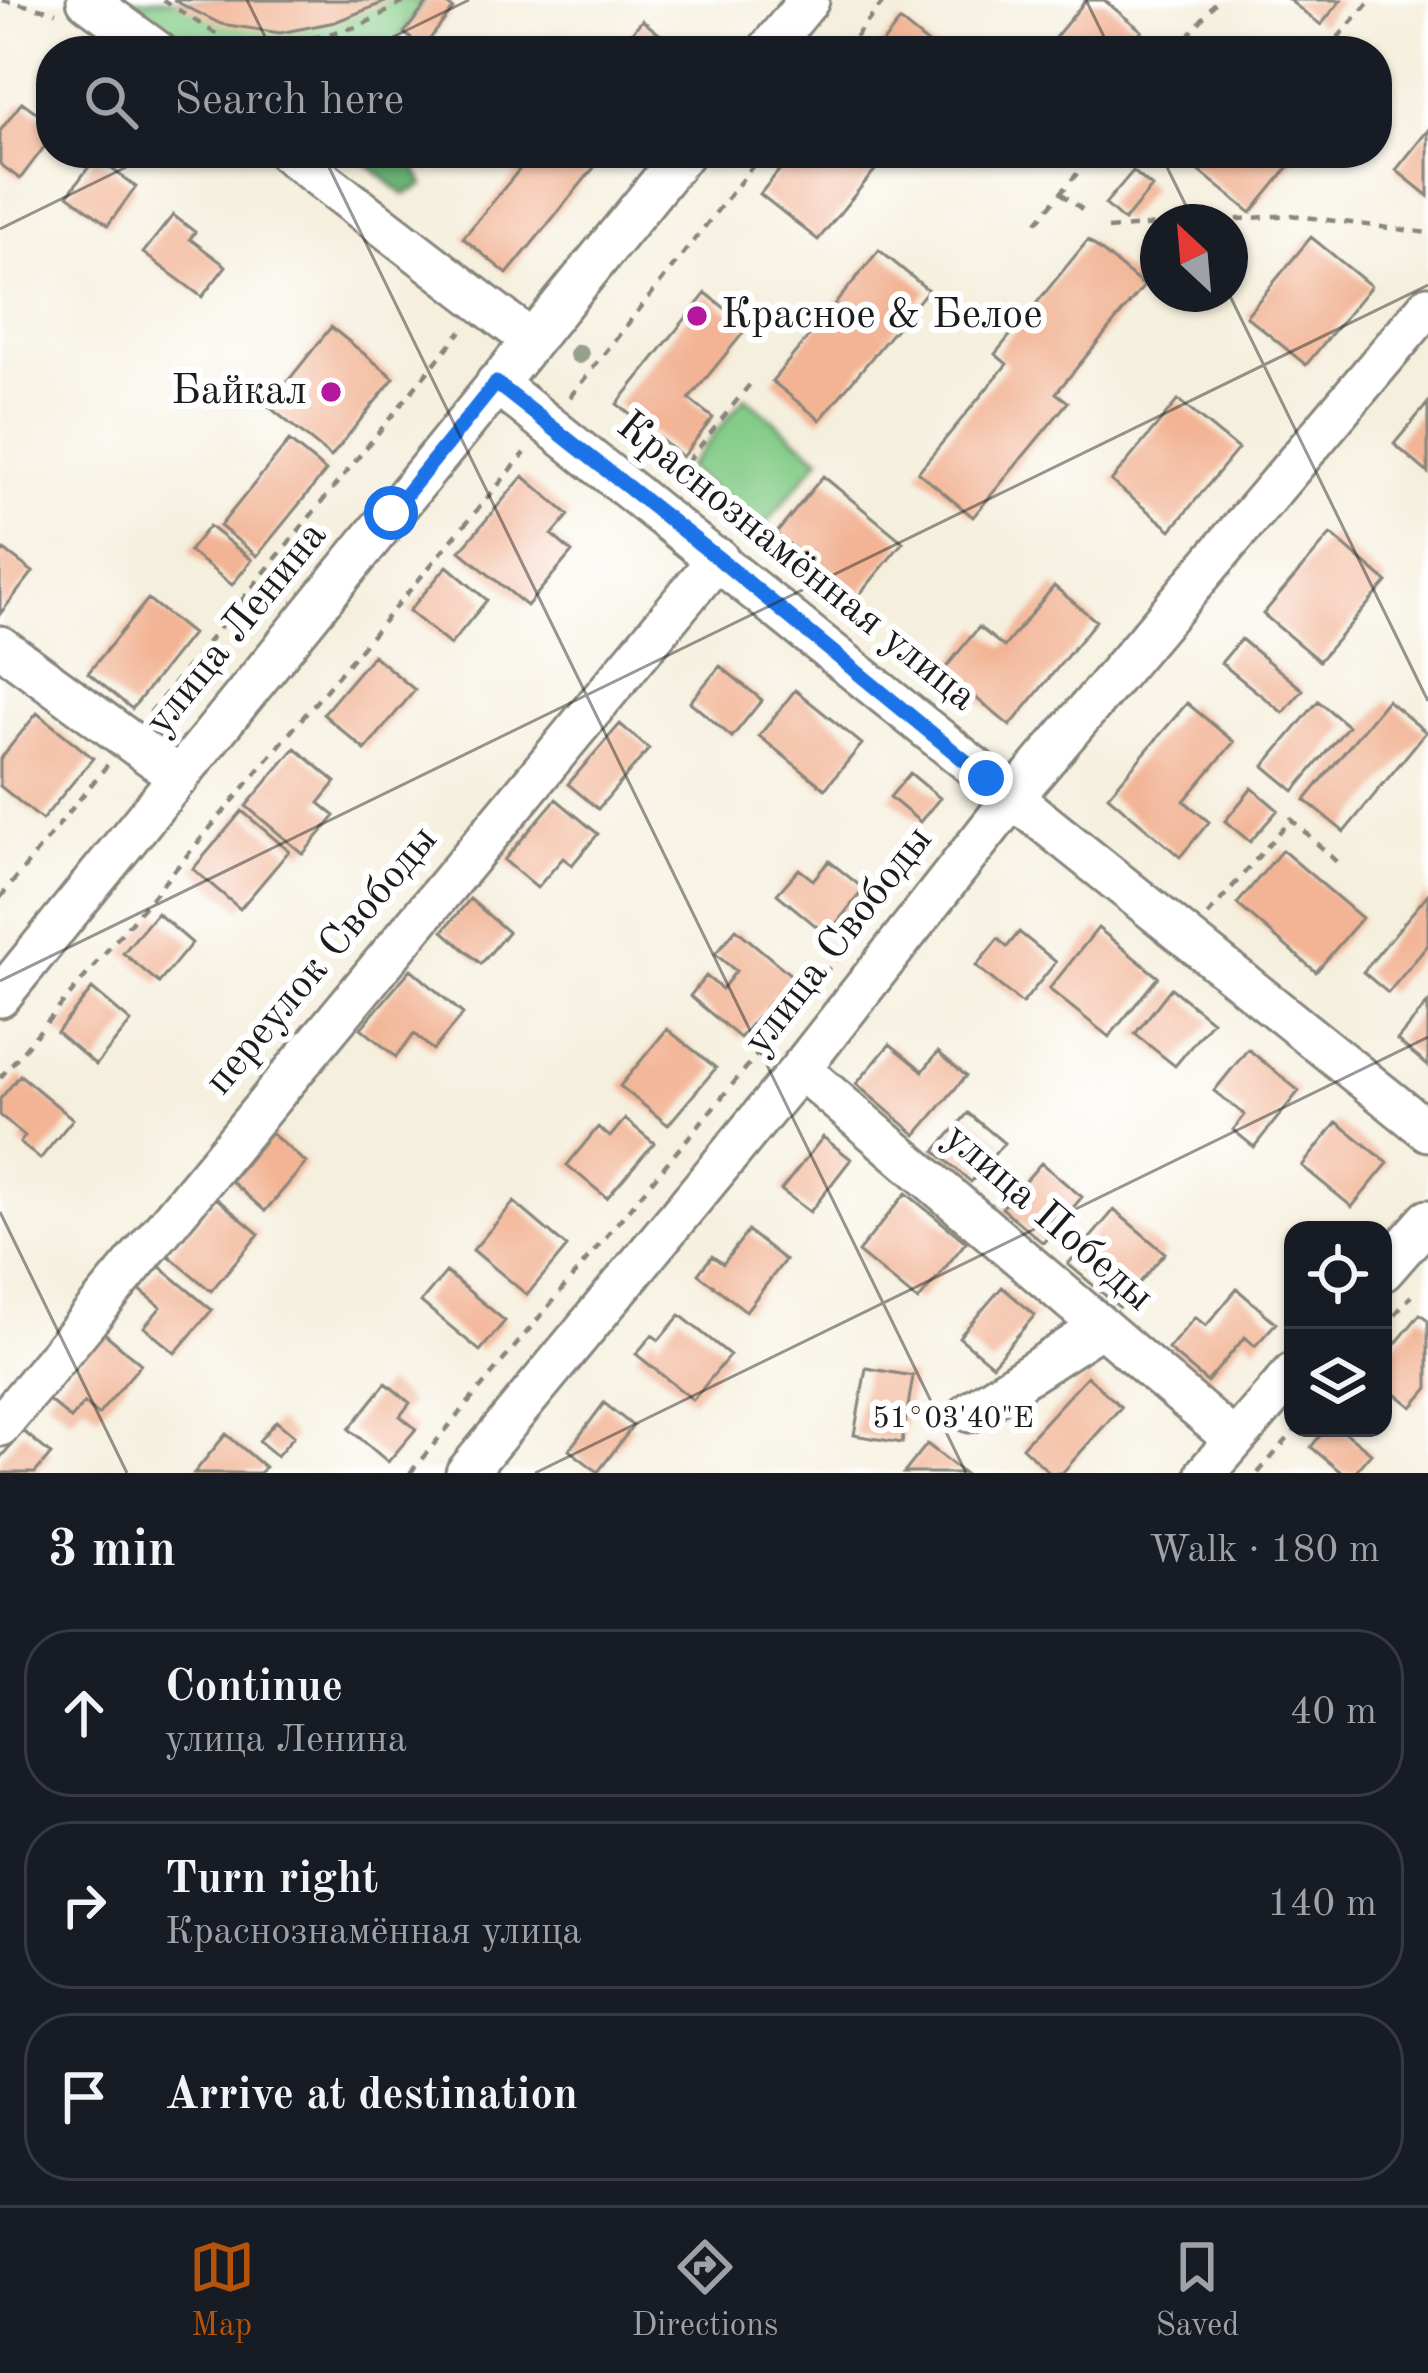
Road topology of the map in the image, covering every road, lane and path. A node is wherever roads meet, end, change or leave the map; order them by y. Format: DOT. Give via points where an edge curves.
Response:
graph roads {
  1 [pos="87,0"];
  2 [pos="163,0"];
  3 [pos="408,0"];
  4 [pos="808,0"];
  5 [pos="885,0"];
  6 [pos="1371,0"];
  7 [pos="1215,3"];
  8 [pos="136,36"];
  9 [pos="219,36"];
  10 [pos="321,36"];
  11 [pos="779,36"];
  12 [pos="856,36"];
  13 [pos="1188,36"];
  14 [pos="1339,36"];
  15 [pos="308,168"];
  16 [pos="671,168"];
  17 [pos="751,168"];
  18 [pos="1082,168"];
  19 [pos="1061,193"];
  20 [pos="1088,214"];
  21 [pos="1248,218"];
  22 [pos="1037,222"];
  23 [pos="1140,226"];
  24 [pos="1108,229"];
  25 [pos="1428,233"];
  26 [pos="482,302"];
  27 [pos="1428,306"];
  28 [pos="531,340"];
  29 [pos="755,378"];
  30 [pos="496,383"];
  31 [pos="549,424"];
  32 [pos="676,476"];
  33 [pos="718,558"];
  34 [pos="0,646"];
  35 [pos="128,739"];
  36 [pos="179,776"];
  37 [pos="1012,799"];
  38 [pos="1340,865"];
  39 [pos="896,888"];
  40 [pos="0,898"];
  41 [pos="1208,915"];
  42 [pos="0,997"];
  43 [pos="800,1069"];
  44 [pos="0,1078"];
  45 [pos="1428,1131"];
  46 [pos="1428,1220"];
  47 [pos="1398,1282"];
  48 [pos="1101,1327"];
  49 [pos="1284,1383"];
  50 [pos="970,1412"];
  51 [pos="0,1426"];
  52 [pos="1289,1437"];
  53 [pos="1234,1440"];
  54 [pos="481,1468"];
  55 [pos="410,1473"];
  56 [pos="1206,1473"];
  57 [pos="1258,1473"];
  1 -- 8 [label="street"];
  2 -- 9 [label="path"];
  3 -- 10 [label="path"];
  4 -- 11 [label="street"];
  5 -- 12 [label="path"];
  6 -- 14 [label="path"];
  7 -- 13 [label="path"];
  15 -- 26 [label="street"];
  16 -- 28 [label="street, улица Ленина"];
  17 -- 31 [label="path"];
  18 -- 19 [label="path"];
  19 -- 20 [label="path"];
  19 -- 22 [label="path"];
  21 -- 25 [label="path" via="1290,215"];
  23 -- 24 [label="path"];
  26 -- 28 [label="street"];
  26 -- 35 [label="path"];
  27 -- 37 [label="street, улица Свободы"];
  28 -- 30 [label="street, улица Ленина"];
  29 -- 32 [label="path"];
  30 -- 31 [label="street, Краснознамённая улица"];
  30 -- 36 [label="street, улица Ленина"];
  31 -- 33 [label="street, Краснознамённая улица"];
  31 -- 44 [label="path"];
  33 -- 37 [label="street, Краснознамённая улица"];
  33 -- 51 [label="street, переулок Свободы"];
  34 -- 35 [label="street"];
  35 -- 36 [label="street"];
  35 -- 40 [label="path"];
  36 -- 42 [label="street, улица Ленина"];
  37 -- 43 [label="street, улица Свободы"];
  37 -- 45 [label="street, Краснознамённая улица"];
  38 -- 41 [label="path" via="1291,819"];
  39 -- 55 [label="path"];
  43 -- 48 [label="street, улица Победы"];
  43 -- 54 [label="street, улица Свободы"];
  46 -- 47 [label="street"];
  48 -- 50 [label="street"];
  48 -- 53 [label="street, улица Победы"];
  49 -- 53 [label="street"];
  52 -- 57 [label="path"];
  53 -- 56 [label="street"];
}
